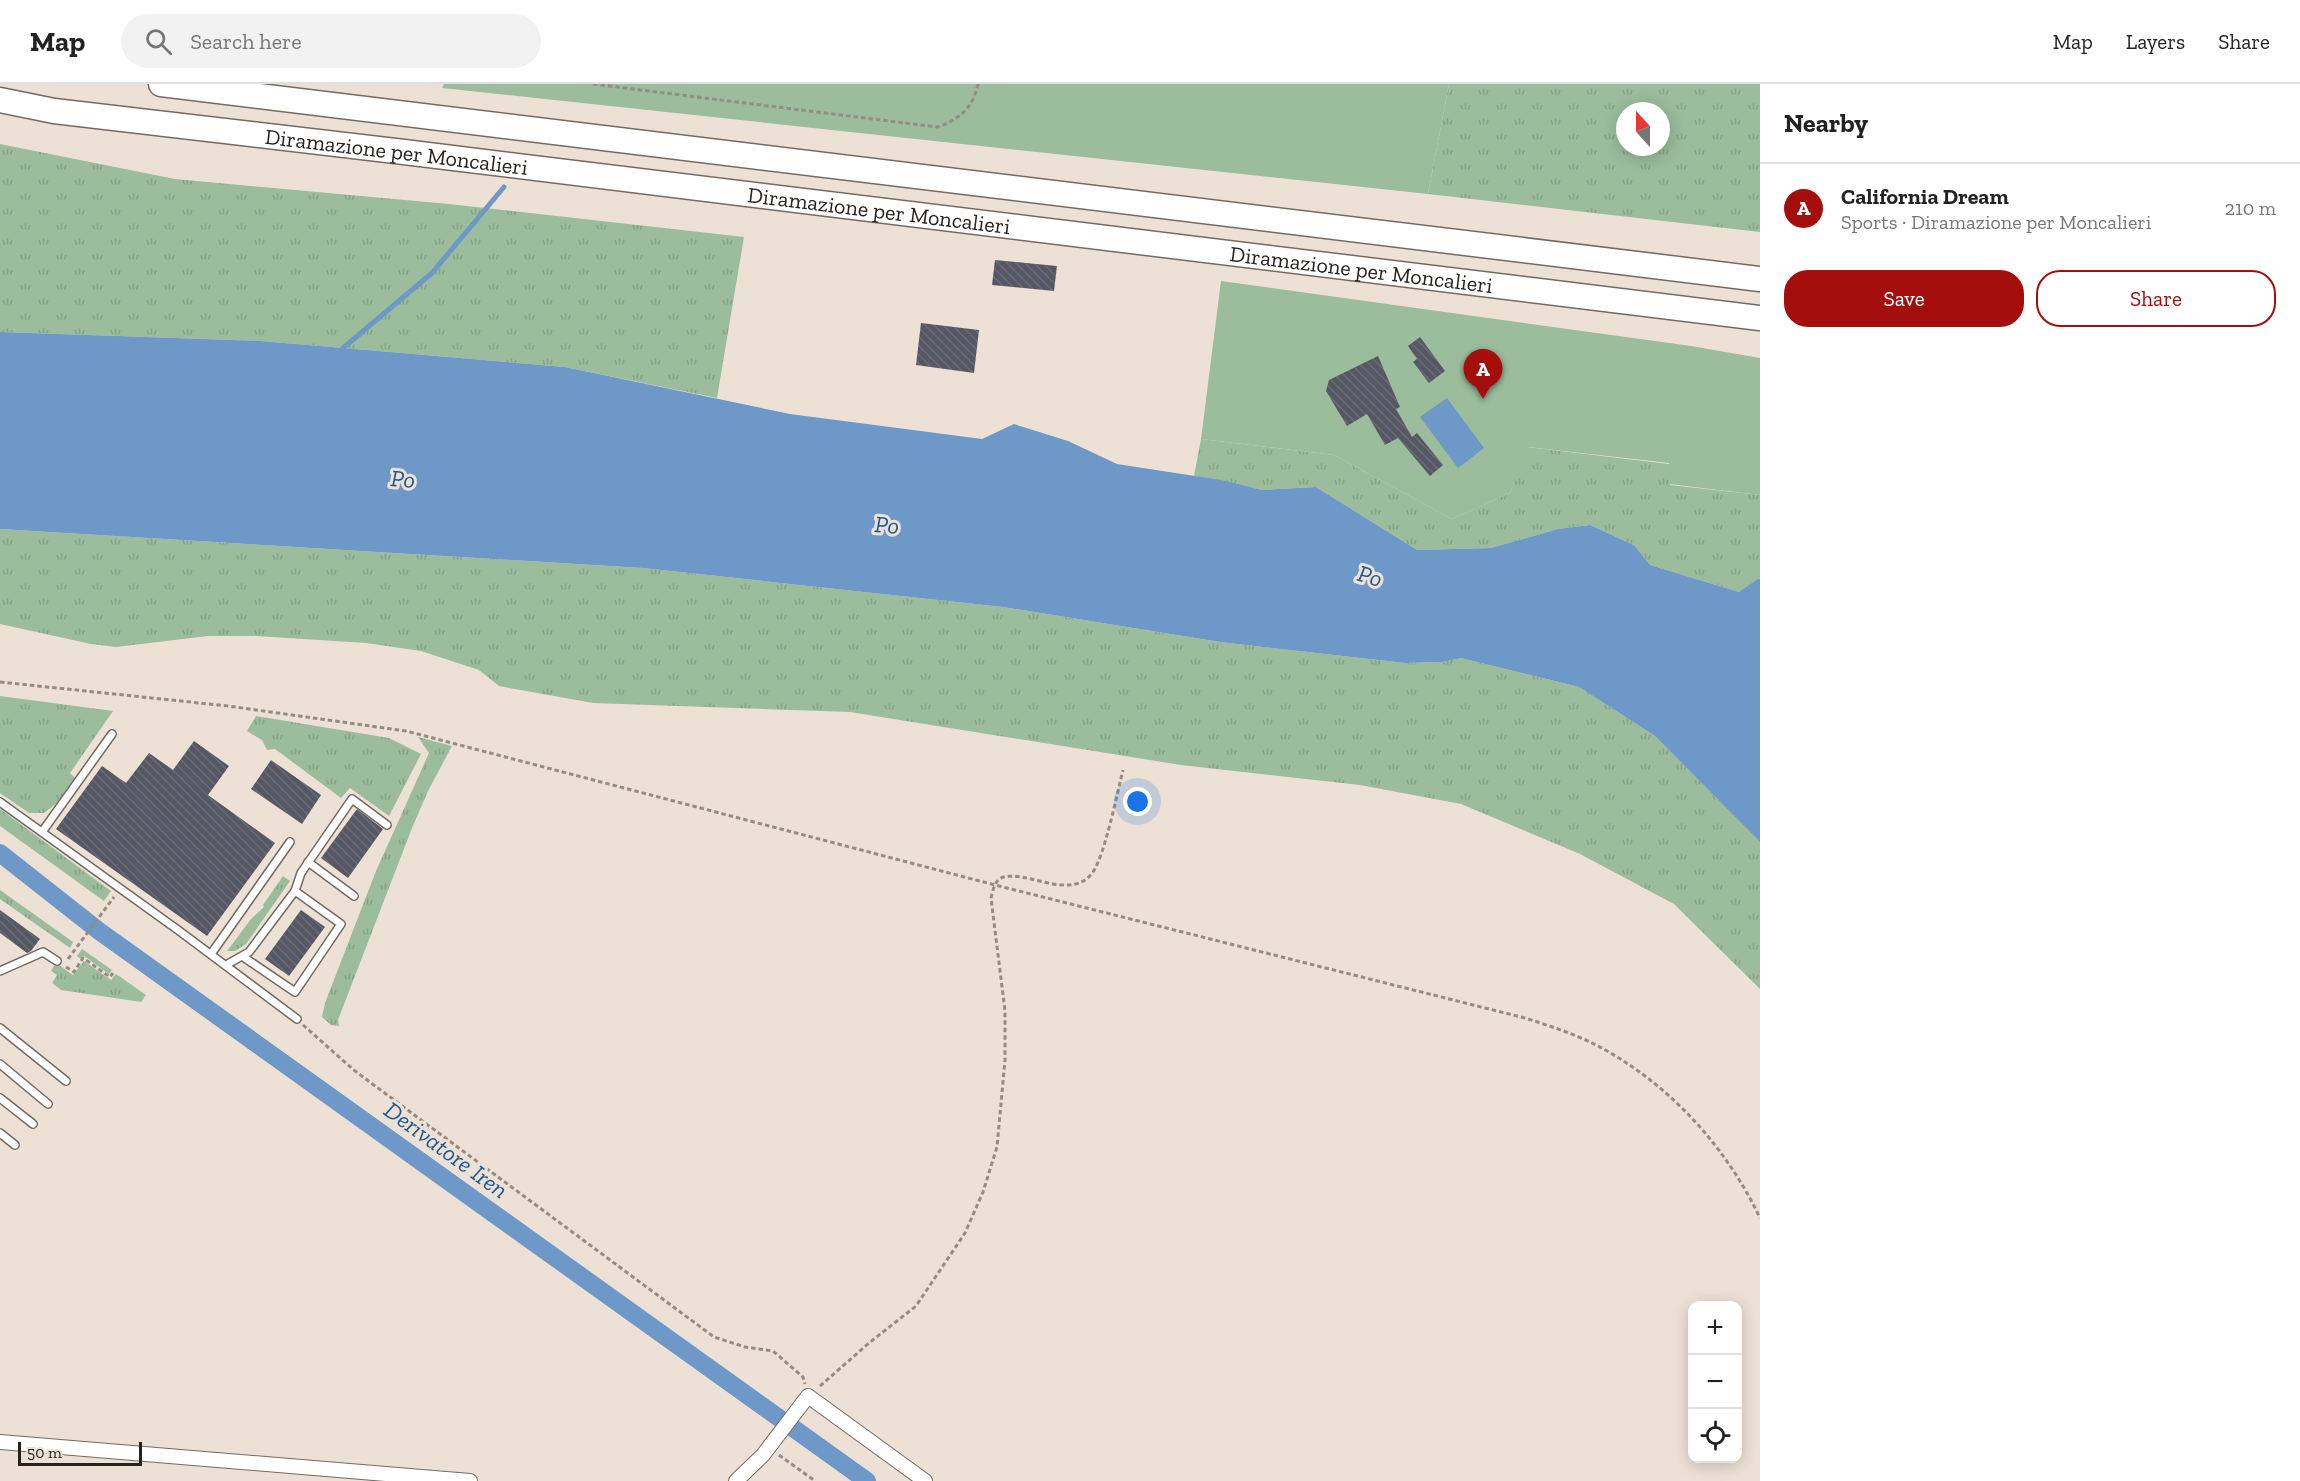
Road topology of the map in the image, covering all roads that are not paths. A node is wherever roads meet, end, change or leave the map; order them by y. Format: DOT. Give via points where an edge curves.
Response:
graph roads {
  1 [pos="161,84"];
  2 [pos="0,100"];
  3 [pos="1760,279"];
  4 [pos="1760,318"];
  5 [pos="112,734"];
  6 [pos="0,802"];
  7 [pos="387,825"];
  8 [pos="42,832"];
  9 [pos="290,842"];
  10 [pos="308,862"];
  11 [pos="295,891"];
  12 [pos="354,896"];
  13 [pos="210,954"];
  14 [pos="242,956"];
  15 [pos="57,961"];
  16 [pos="226,965"];
  17 [pos="0,971"];
  18 [pos="297,1019"];
  19 [pos="0,1028"];
  20 [pos="0,1064"];
  21 [pos="66,1081"];
  22 [pos="0,1098"];
  23 [pos="48,1104"];
  24 [pos="33,1124"];
  25 [pos="0,1133"];
  26 [pos="15,1145"];
  27 [pos="0,1442"];
  28 [pos="470,1481"];
  29 [pos="736,1481"];
  30 [pos="925,1481"];
  1 -- 3 [label="highway, Diramazione per Moncalieri"];
  2 -- 4 [label="highway, Diramazione per Moncalieri" via="54,111"];
  5 -- 8 [label="lane"];
  6 -- 8 [label="lane"];
  7 -- 10 [label="lane" via="352,799"];
  8 -- 13 [label="lane"];
  9 -- 13 [label="lane"];
  10 -- 11 [label="lane"];
  10 -- 12 [label="lane"];
  11 -- 14 [label="lane"];
  11 -- 14 [label="lane" via="341,924 295,992"];
  13 -- 16 [label="lane"];
  14 -- 16 [label="lane"];
  15 -- 17 [label="lane" via="43,952"];
  16 -- 18 [label="lane"];
  19 -- 21 [label="lane"];
  20 -- 23 [label="lane"];
  22 -- 24 [label="lane"];
  25 -- 26 [label="lane"];
  27 -- 28 [label="street"];
  29 -- 30 [label="street" via="763,1455 808,1396"];
}
